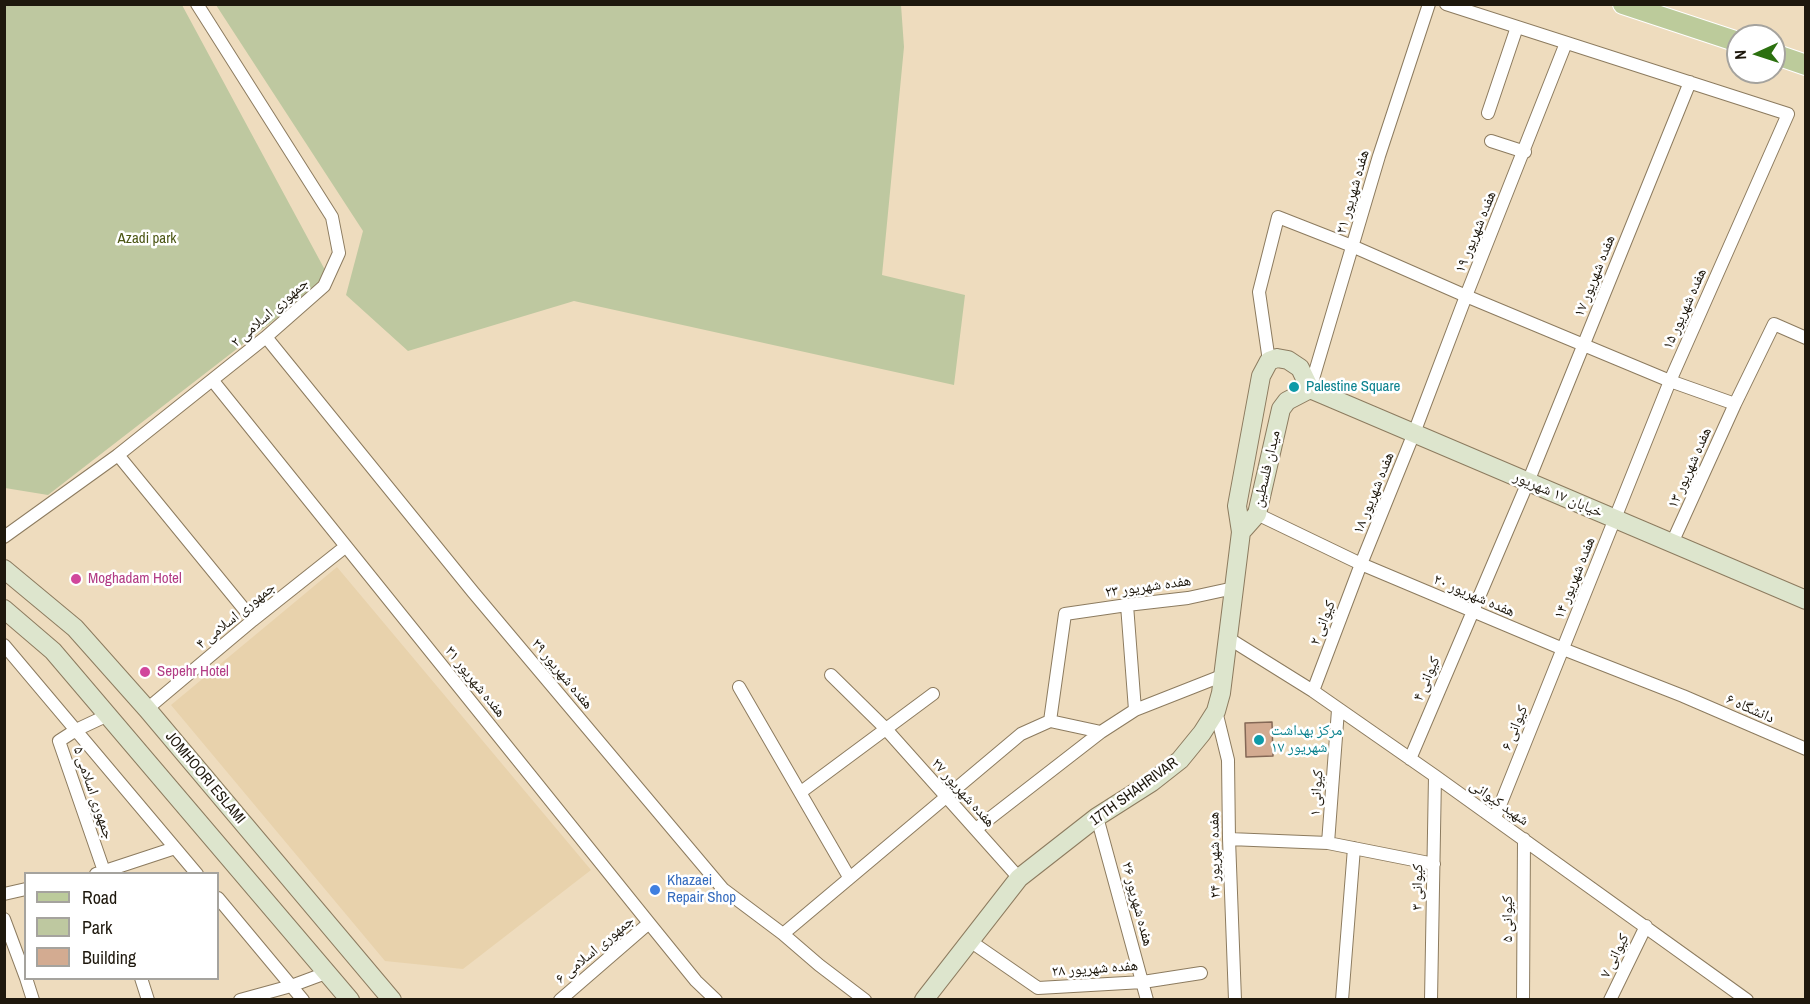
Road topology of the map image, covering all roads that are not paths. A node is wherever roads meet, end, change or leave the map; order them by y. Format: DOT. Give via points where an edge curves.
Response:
graph roads {
  1 [pos="197,4"];
  2 [pos="1429,4"];
  3 [pos="1446,4"];
  4 [pos="1623,4"];
  5 [pos="1517,27"];
  6 [pos="1726,38"];
  7 [pos="1566,43"];
  8 [pos="1786,58"];
  9 [pos="1806,65"];
  10 [pos="1690,82"];
  11 [pos="1488,113"];
  12 [pos="1491,141"];
  13 [pos="1525,152"];
  14 [pos="1352,246"];
  15 [pos="1466,296"];
  16 [pos="266,337"];
  17 [pos="1806,338"];
  18 [pos="1583,345"];
  19 [pos="1269,361"];
  20 [pos="213,381"];
  21 [pos="1670,381"];
  22 [pos="1310,389"];
  23 [pos="1735,404"];
  24 [pos="1414,433"];
  25 [pos="118,455"];
  26 [pos="1527,482"];
  27 [pos="1257,514"];
  28 [pos="1615,519"];
  29 [pos="1241,532"];
  30 [pos="4,537"];
  31 [pos="1672,543"];
  32 [pos="345,547"];
  33 [pos="1361,564"];
  34 [pos="4,569"];
  35 [pos="1234,588"];
  36 [pos="1806,600"];
  37 [pos="1127,605"];
  38 [pos="4,609"];
  39 [pos="1473,611"];
  40 [pos="253,620"];
  41 [pos="1228,638"];
  42 [pos="4,645"];
  43 [pos="1563,649"];
  44 [pos="831,675"];
  45 [pos="1224,675"];
  46 [pos="739,687"];
  47 [pos="1313,692"];
  48 [pos="933,694"];
  49 [pos="1683,696"];
  50 [pos="147,709"];
  51 [pos="1135,710"];
  52 [pos="1338,710"];
  53 [pos="1216,711"];
  54 [pos="108,715"];
  55 [pos="1050,721"];
  56 [pos="885,729"];
  57 [pos="76,730"];
  58 [pos="1101,732"];
  59 [pos="1806,749"];
  60 [pos="1410,759"];
  61 [pos="1436,776"];
  62 [pos="801,792"];
  63 [pos="947,797"];
  64 [pos="1097,817"];
  65 [pos="1494,818"];
  66 [pos="976,829"];
  67 [pos="1229,839"];
  68 [pos="1524,839"];
  69 [pos="1328,843"];
  70 [pos="175,848"];
  71 [pos="1354,848"];
  72 [pos="1434,864"];
  73 [pos="102,872"];
  74 [pos="105,872"];
  75 [pos="196,872"];
  76 [pos="849,877"];
  77 [pos="1019,878"];
  78 [pos="24,890"];
  79 [pos="4,894"];
  80 [pos="219,899"];
  81 [pos="4,919"];
  82 [pos="650,923"];
  83 [pos="1646,926"];
  84 [pos="783,934"];
  85 [pos="970,940"];
  86 [pos="24,973"];
  87 [pos="326,973"];
  88 [pos="1201,973"];
  89 [pos="27,980"];
  90 [pos="142,980"];
  91 [pos="1143,982"];
  92 [pos="291,986"];
  93 [pos="1734,996"];
  94 [pos="33,999"];
  95 [pos="148,999"];
  96 [pos="240,999"];
  97 [pos="303,999"];
  98 [pos="350,999"];
  99 [pos="392,999"];
  100 [pos="560,999"];
  101 [pos="716,999"];
  102 [pos="865,999"];
  103 [pos="924,999"];
  104 [pos="1147,999"];
  105 [pos="1235,999"];
  106 [pos="1341,999"];
  107 [pos="1431,999"];
  108 [pos="1523,999"];
  109 [pos="1610,999"];
  110 [pos="1747,999"];
  1 -- 16 [label="street, جمهوری اسلامی ۲" via="332,217 334,226 339,253 324,286"];
  2 -- 14 [label="street, هفده شهریور ۲۱"];
  3 -- 5 [label="street"];
  4 -- 6 [label="main road"];
  5 -- 7 [label="street"];
  5 -- 11 [label="street"];
  7 -- 10 [label="street"];
  7 -- 13 [label="street, هفده شهریور ۱۹"];
  8 -- 9 [label="main road"];
  10 -- 18 [label="street, هفده شهریور ۱۷"];
  10 -- 21 [label="street, هفده شهریور ۱۵" via="1788,114"];
  12 -- 13 [label="street"];
  13 -- 15 [label="street, هفده شهریور ۱۹"];
  14 -- 15 [label="street"];
  14 -- 19 [label="street" via="1278,217 1259,291"];
  14 -- 22 [label="street, هفده شهریور ۲۱"];
  15 -- 18 [label="street"];
  15 -- 24 [label="street, هفده شهریور ۱۹"];
  16 -- 20 [label="street, جمهوری اسلامی ۲"];
  16 -- 84 [label="street, هفده شهریور ۲۹" via="723,889"];
  17 -- 23 [label="street, هفده شهریور ۱۳" via="1774,324"];
  18 -- 21 [label="street"];
  18 -- 26 [label="street, هفده شهریور ۱۷"];
  19 -- 22 [label="street" via="1288,360 1300,368"];
  19 -- 29 [label="street, میدان فلسطین" via="1261,376 1237,506"];
  20 -- 25 [label="street, جمهوری اسلامی ۲"];
  20 -- 32 [label="street, هفده شهریور ۳۱"];
  21 -- 23 [label="street"];
  21 -- 28 [label="street, هفده شهریور ۱۵"];
  22 -- 24 [label="street, خیابان ۱۷ شهریور"];
  22 -- 27 [label="street, میدان فلسطین" via="1287,401 1281,409"];
  23 -- 31 [label="street, هفده شهریور ۱۳"];
  24 -- 26 [label="street, خیابان ۱۷ شهریور"];
  24 -- 33 [label="street, هفده شهریور ۱۸"];
  25 -- 30 [label="street, جمهوری اسلامی ۲"];
  25 -- 40 [label="street"];
  26 -- 28 [label="street, خیابان ۱۷ شهریور"];
  26 -- 39 [label="street, کیوانی ۴"];
  27 -- 29 [label="street, میدان فلسطین"];
  27 -- 33 [label="street, هفده شهریور ۲۰"];
  28 -- 31 [label="street, خیابان ۱۷ شهریور"];
  28 -- 43 [label="street, هفده شهریور ۱۴"];
  29 -- 35 [label="street, 17TH SHAHRIVAR"];
  31 -- 36 [label="street, خیابان ۱۷ شهریور"];
  32 -- 40 [label="street, جمهوری اسلامی ۴"];
  32 -- 82 [label="street, هفده شهریور ۳۱"];
  33 -- 39 [label="street, هفده شهریور ۲۰"];
  33 -- 47 [label="street, کیوانی ۲"];
  34 -- 50 [label="street, JOMHOORI ESLAMI" via="75,628"];
  35 -- 37 [label="street, هفده شهریور ۲۳"];
  35 -- 41 [label="street, 17TH SHAHRIVAR"];
  37 -- 51 [label="street"];
  37 -- 55 [label="street, هفده شهریور ۲۳" via="1065,614"];
  38 -- 54 [label="street" via="53,651"];
  39 -- 43 [label="street, هفده شهریور ۲۰"];
  39 -- 60 [label="street, کیوانی ۴"];
  40 -- 50 [label="street, جمهوری اسلامی ۴"];
  41 -- 45 [label="street, 17TH SHAHRIVAR"];
  41 -- 47 [label="street, شهید کیوانی"];
  42 -- 57 [label="street"];
  43 -- 49 [label="street, هفده شهریور ۲۰"];
  43 -- 65 [label="street, کیوانی ۶"];
  44 -- 56 [label="street, هفده شهریور ۲۷"];
  45 -- 51 [label="street"];
  45 -- 53 [label="street, 17TH SHAHRIVAR"];
  46 -- 62 [label="street"];
  47 -- 52 [label="street, شهید کیوانی"];
  48 -- 56 [label="street"];
  49 -- 59 [label="street, دانشگاه ۶"];
  50 -- 99 [label="street, JOMHOORI ESLAMI"];
  51 -- 58 [label="street"];
  52 -- 60 [label="street, شهید کیوانی"];
  52 -- 69 [label="street, کیوانی ۱"];
  53 -- 64 [label="street, 17TH SHAHRIVAR" via="1180,760"];
  53 -- 67 [label="street, هفده شهریور ۲۴" via="1228,760"];
  54 -- 57 [label="street, جمهوری اسلامی ۵"];
  54 -- 87 [label="street"];
  55 -- 58 [label="street"];
  55 -- 63 [label="street" via="1021,734"];
  56 -- 62 [label="street"];
  56 -- 63 [label="street, هفده شهریور ۲۷"];
  57 -- 70 [label="street"];
  57 -- 73 [label="street, جمهوری اسلامی ۵" via="59,741"];
  58 -- 66 [label="street"];
  60 -- 61 [label="street, شهید کیوانی"];
  61 -- 65 [label="street, شهید کیوانی"];
  61 -- 72 [label="street, کیوانی ۳"];
  62 -- 76 [label="street"];
  63 -- 66 [label="street, هفده شهریور ۲۷"];
  63 -- 76 [label="street"];
  64 -- 77 [label="street, 17TH SHAHRIVAR"];
  64 -- 91 [label="street, هفده شهریور ۲۶"];
  65 -- 68 [label="street, شهید کیوانی"];
  66 -- 77 [label="street, هفده شهریور ۲۷"];
  67 -- 69 [label="street"];
  67 -- 105 [label="street, هفده شهریور ۲۴"];
  68 -- 83 [label="street, شهید کیوانی"];
  68 -- 108 [label="street, کیوانی ۵"];
  69 -- 71 [label="street"];
  70 -- 74 [label="street"];
  70 -- 75 [label="street"];
  71 -- 72 [label="street"];
  71 -- 106 [label="street"];
  72 -- 107 [label="street, کیوانی ۳"];
  76 -- 84 [label="street"];
  77 -- 85 [label="street, 17TH SHAHRIVAR"];
  78 -- 79 [label="street"];
  80 -- 92 [label="street"];
  81 -- 86 [label="street"];
  82 -- 100 [label="street, جمهوری اسلامی ۶"];
  82 -- 101 [label="street, هفده شهریور ۳۱" via="696,981"];
  83 -- 93 [label="street, شهید کیوانی"];
  83 -- 109 [label="street, کیوانی ۷"];
  84 -- 102 [label="street, هفده شهریور ۲۹"];
  85 -- 91 [label="street, هفده شهریور ۲۸" via="1038,988"];
  85 -- 103 [label="street, 17TH SHAHRIVAR"];
  87 -- 92 [label="street"];
  87 -- 98 [label="street"];
  88 -- 91 [label="street, هفده شهریور ۲۸"];
  89 -- 94 [label="street"];
  90 -- 95 [label="street"];
  91 -- 104 [label="street, هفده شهریور ۲۶"];
  92 -- 96 [label="street"];
  92 -- 97 [label="street"];
  93 -- 110 [label="street, شهید کیوانی"];
}
